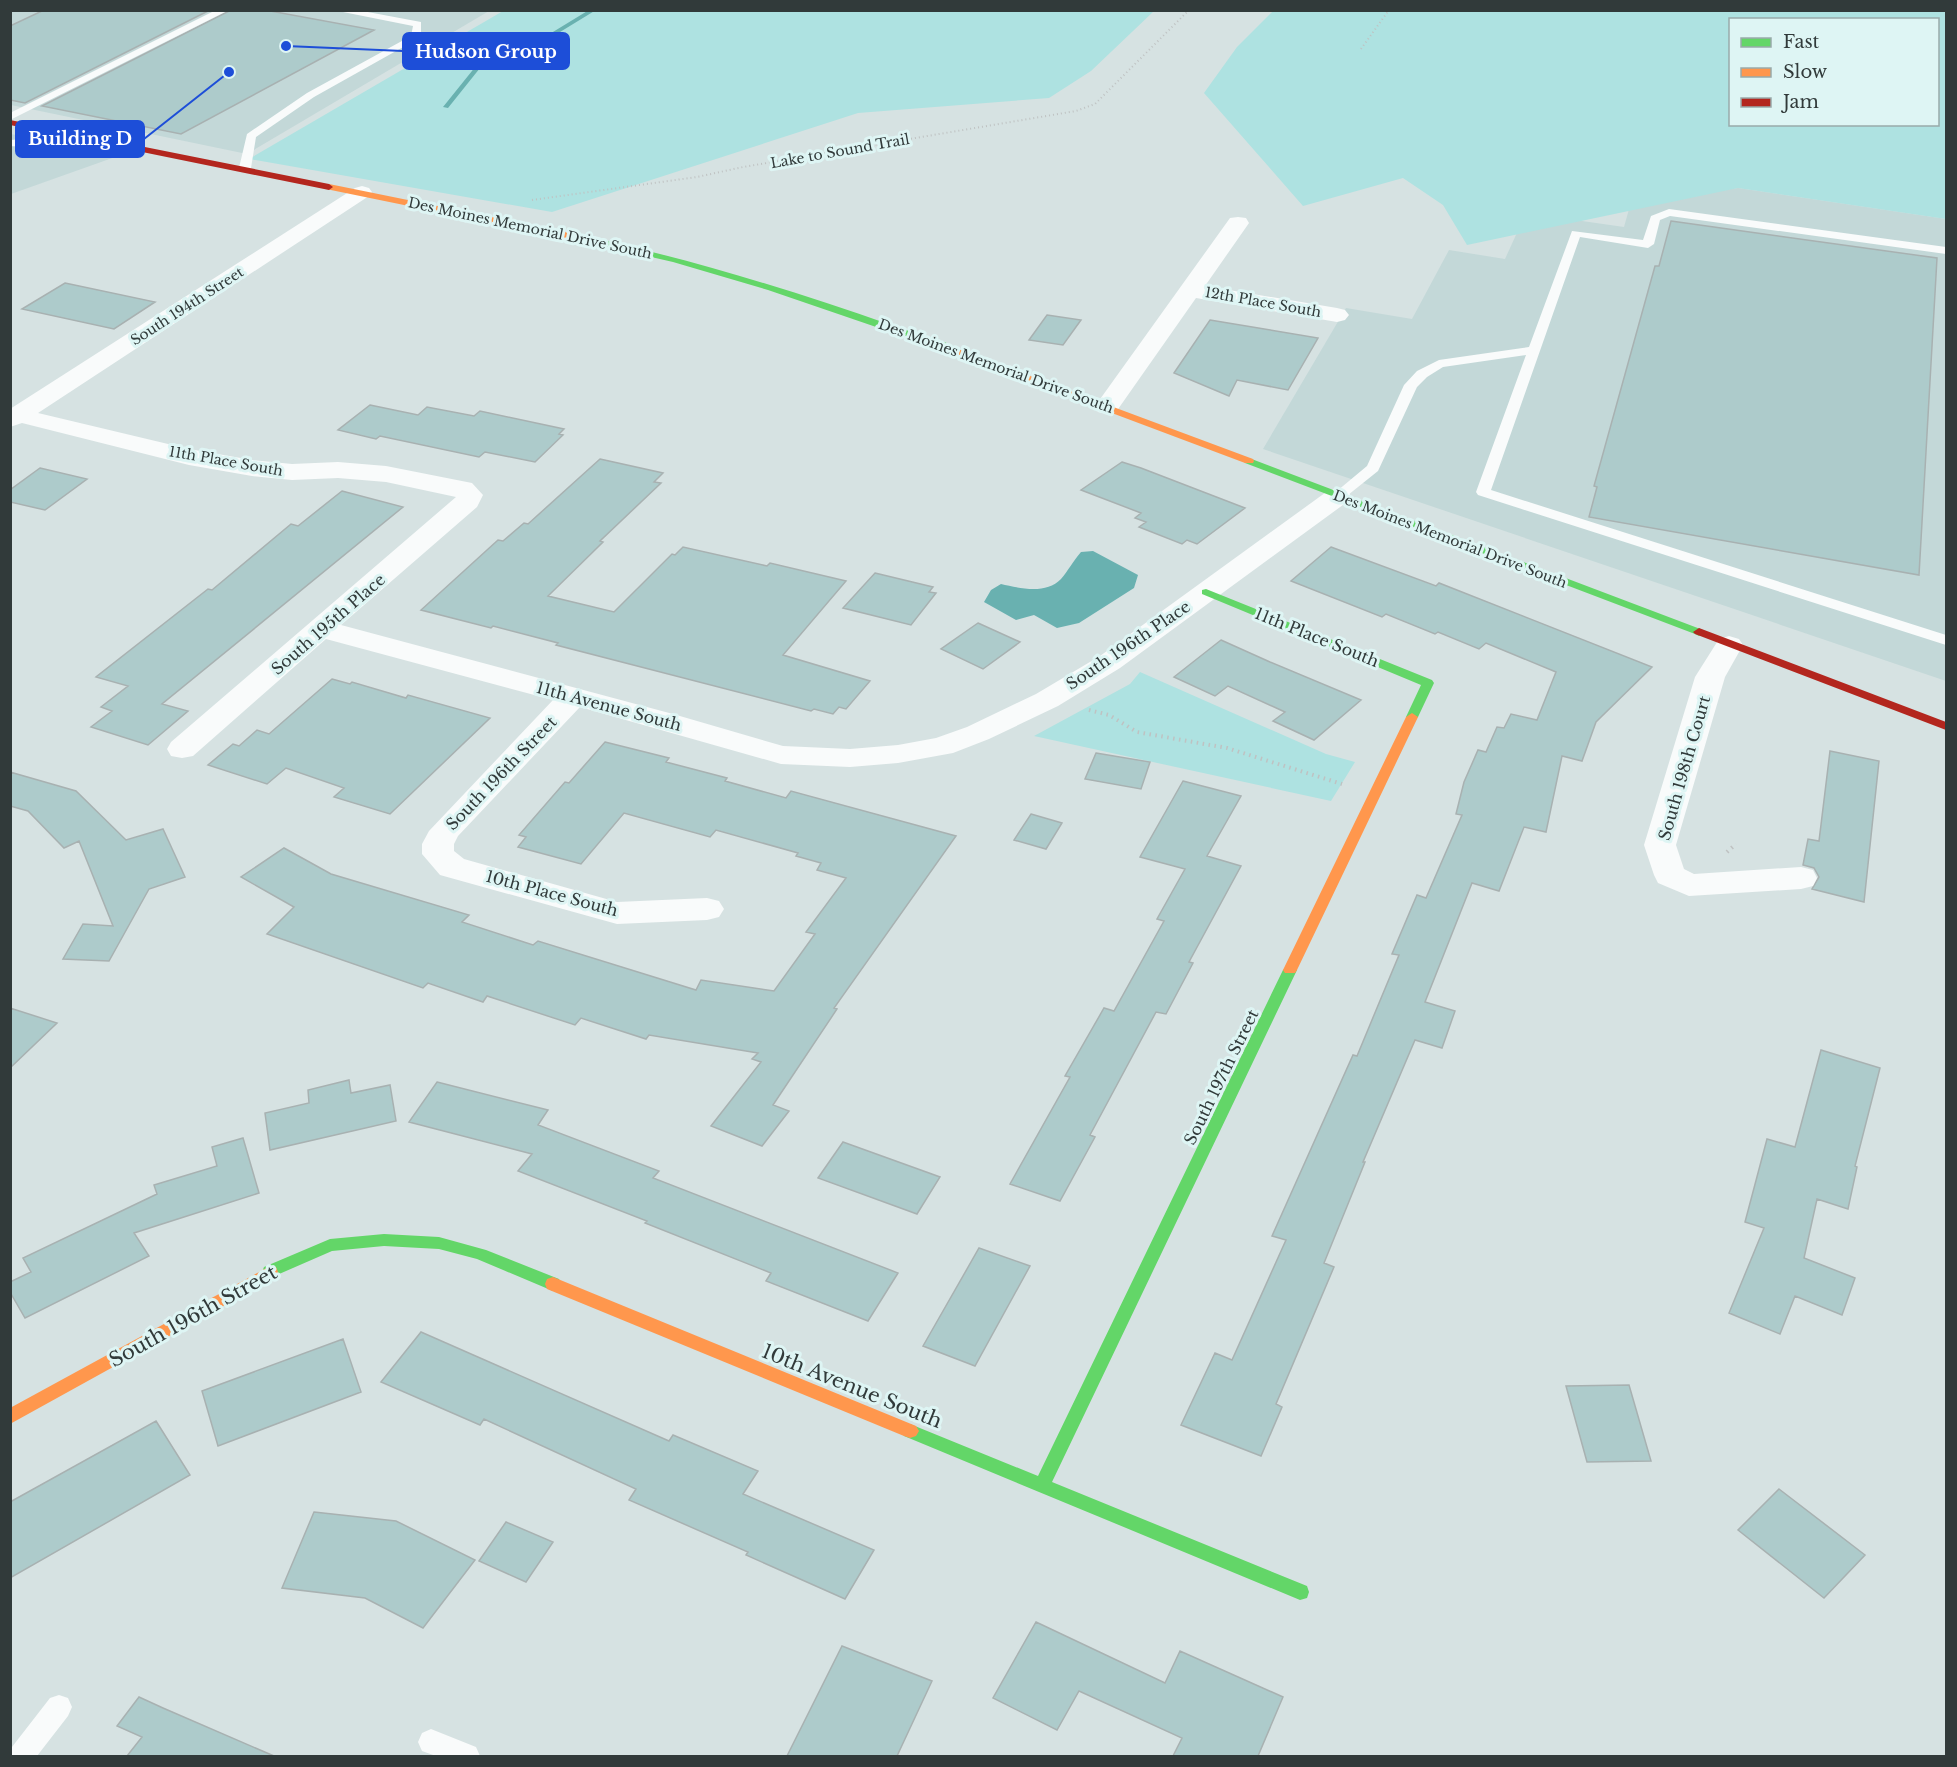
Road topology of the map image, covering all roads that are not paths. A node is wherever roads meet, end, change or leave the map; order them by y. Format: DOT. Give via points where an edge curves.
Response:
graph roads {
  1 [pos="225,10"];
  2 [pos="337,10"];
  3 [pos="12,122"];
  4 [pos="59,131"];
  5 [pos="10,144"];
  6 [pos="245,168"];
  7 [pos="363,192"];
  8 [pos="1238,223"];
  9 [pos="1947,251"];
  10 [pos="1190,290"];
  11 [pos="1337,315"];
  12 [pos="1535,350"];
  13 [pos="1107,407"];
  14 [pos="19,408"];
  15 [pos="470,495"];
  16 [pos="1338,496"];
  17 [pos="1206,592"];
  18 [pos="322,629"];
  19 [pos="1947,640"];
  20 [pos="1729,645"];
  21 [pos="1428,683"];
  22 [pos="574,696"];
  23 [pos="1947,726"];
  24 [pos="182,749"];
  25 [pos="898,754"];
  26 [pos="438,854"];
  27 [pos="1801,878"];
  28 [pos="708,909"];
  29 [pos="384,1240"];
  30 [pos="10,1417"];
  31 [pos="1042,1485"];
  32 [pos="1300,1592"];
  33 [pos="59,1707"];
  34 [pos="431,1742"];
  35 [pos="21,1756"];
  36 [pos="467,1756"];
  1 -- 3 [label="lane"];
  2 -- 6 [label="lane" via="418,24 416,37 337,78 251,136"];
  3 -- 4 [label="main road, Des Moines Memorial Drive South"];
  4 -- 5 [label="lane" via="18,145"];
  4 -- 6 [label="main road, Des Moines Memorial Drive South"];
  6 -- 7 [label="main road, Des Moines Memorial Drive South"];
  7 -- 13 [label="main road, Des Moines Memorial Drive South" via="611,244 740,278 859,316"];
  7 -- 14 [label="street, South 194th Street"];
  8 -- 10 [label="street"];
  9 -- 12 [label="lane" via="1670,212 1655,218 1648,244 1576,233"];
  10 -- 11 [label="street, 12th Place South"];
  10 -- 13 [label="street"];
  12 -- 16 [label="lane" via="1439,364 1422,374 1411,385 1373,468"];
  12 -- 19 [label="lane" via="1483,492"];
  13 -- 16 [label="main road, Des Moines Memorial Drive South"];
  14 -- 15 [label="street, 11th Place South" via="189,457 292,472 386,474 463,489"];
  15 -- 18 [label="street, South 195th Place" via="468,501"];
  16 -- 17 [label="street, South 196th Place"];
  16 -- 20 [label="main road, Des Moines Memorial Drive South"];
  17 -- 21 [label="main road, 11th Place South"];
  17 -- 25 [label="street, South 196th Place" via="1110,662 1047,700 978,733 942,746"];
  18 -- 22 [label="street, 11th Avenue South"];
  18 -- 24 [label="street, South 195th Place"];
  20 -- 23 [label="main road, Des Moines Memorial Drive South"];
  20 -- 27 [label="street, South 198th Court" via="1710,677 1660,845 1670,875 1689,885"];
  21 -- 31 [label="main road, South 197th Street"];
  22 -- 25 [label="street, 11th Avenue South" via="781,755 850,758"];
  22 -- 26 [label="street, South 196th Street" via="445,831"];
  26 -- 28 [label="street, 10th Place South" via="452,867 617,913"];
  29 -- 30 [label="main road, South 196th Street" via="330,1245 279,1267"];
  29 -- 31 [label="main road, 10th Avenue South" via="439,1243 480,1254"];
  31 -- 32 [label="main road, 10th Avenue South"];
  33 -- 35 [label="lane"];
  34 -- 36 [label="lane"];
}
